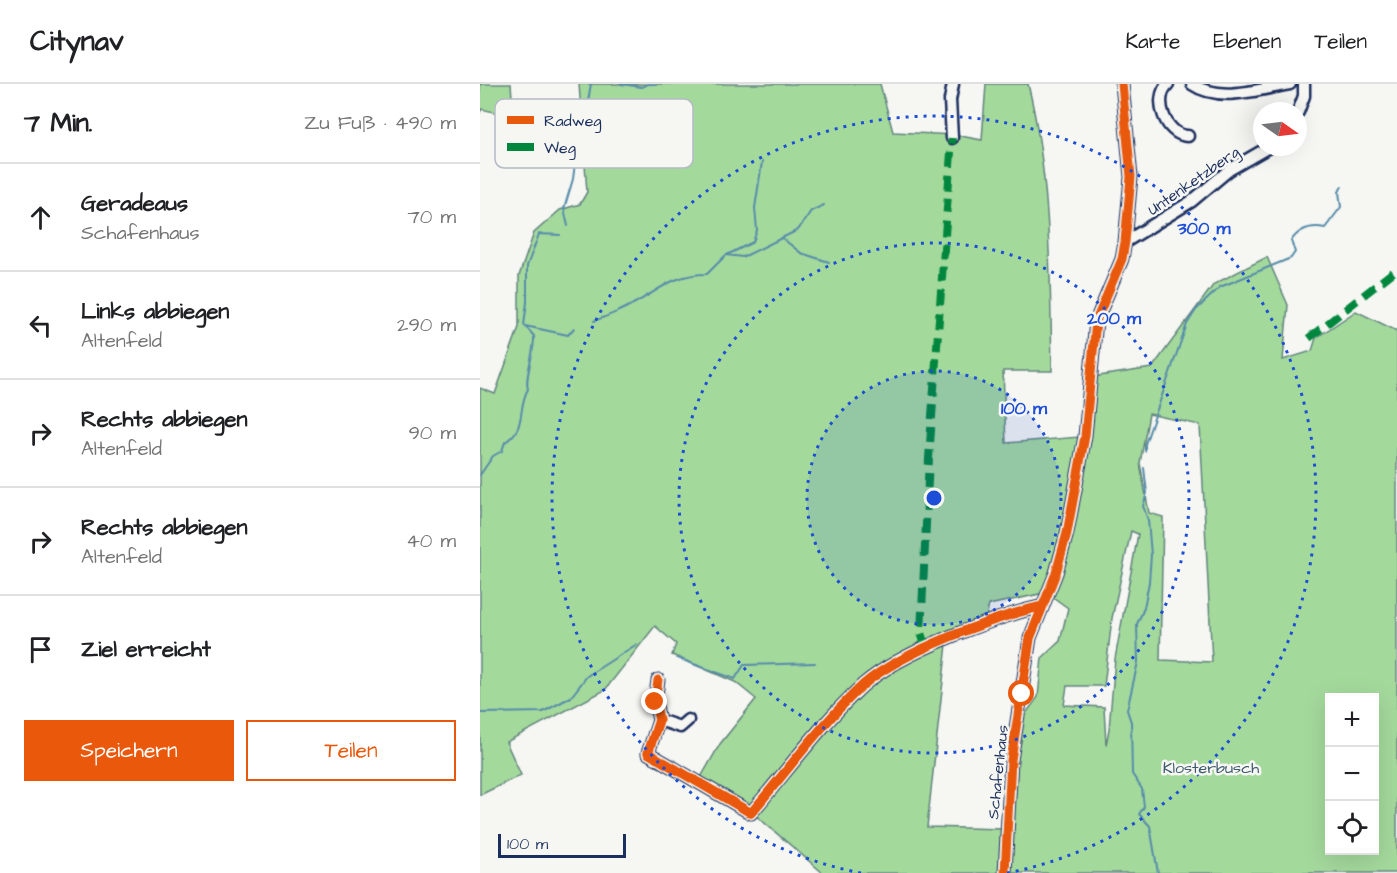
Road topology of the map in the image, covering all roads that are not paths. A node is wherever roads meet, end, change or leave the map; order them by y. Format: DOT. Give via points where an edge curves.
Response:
graph roads {
  1 [pos="953,84"];
  2 [pos="1122,84"];
  3 [pos="1168,84"];
  4 [pos="1192,84"];
  5 [pos="1290,84"];
  6 [pos="1304,84"];
  7 [pos="1302,102"];
  8 [pos="1188,136"];
  9 [pos="952,138"];
  10 [pos="1253,156"];
  11 [pos="1125,242"];
  12 [pos="1043,606"];
  13 [pos="658,680"];
  14 [pos="659,720"];
  15 [pos="688,720"];
  16 [pos="1005,873"];
  1 -- 9 [label="street"];
  2 -- 11 [label="street" via="1131,177"];
  3 -- 8 [label="street" via="1162,98 1164,117 1173,132"];
  4 -- 5 [label="street" via="1211,92 1232,94"];
  6 -- 7 [label="street"];
  10 -- 11 [label="street, Untenketzberg" via="1229,170 1192,201"];
  11 -- 12 [label="street, Schafenhaus" via="1122,259 1096,321 1080,472 1056,573"];
  12 -- 14 [label="street" via="1009,613 926,648 869,681 833,716 751,813 648,753"];
  12 -- 16 [label="street, Schafenhaus" via="1030,638 1013,749"];
  13 -- 14 [label="street" via="655,702"];
  14 -- 15 [label="street" via="680,727"];
}
